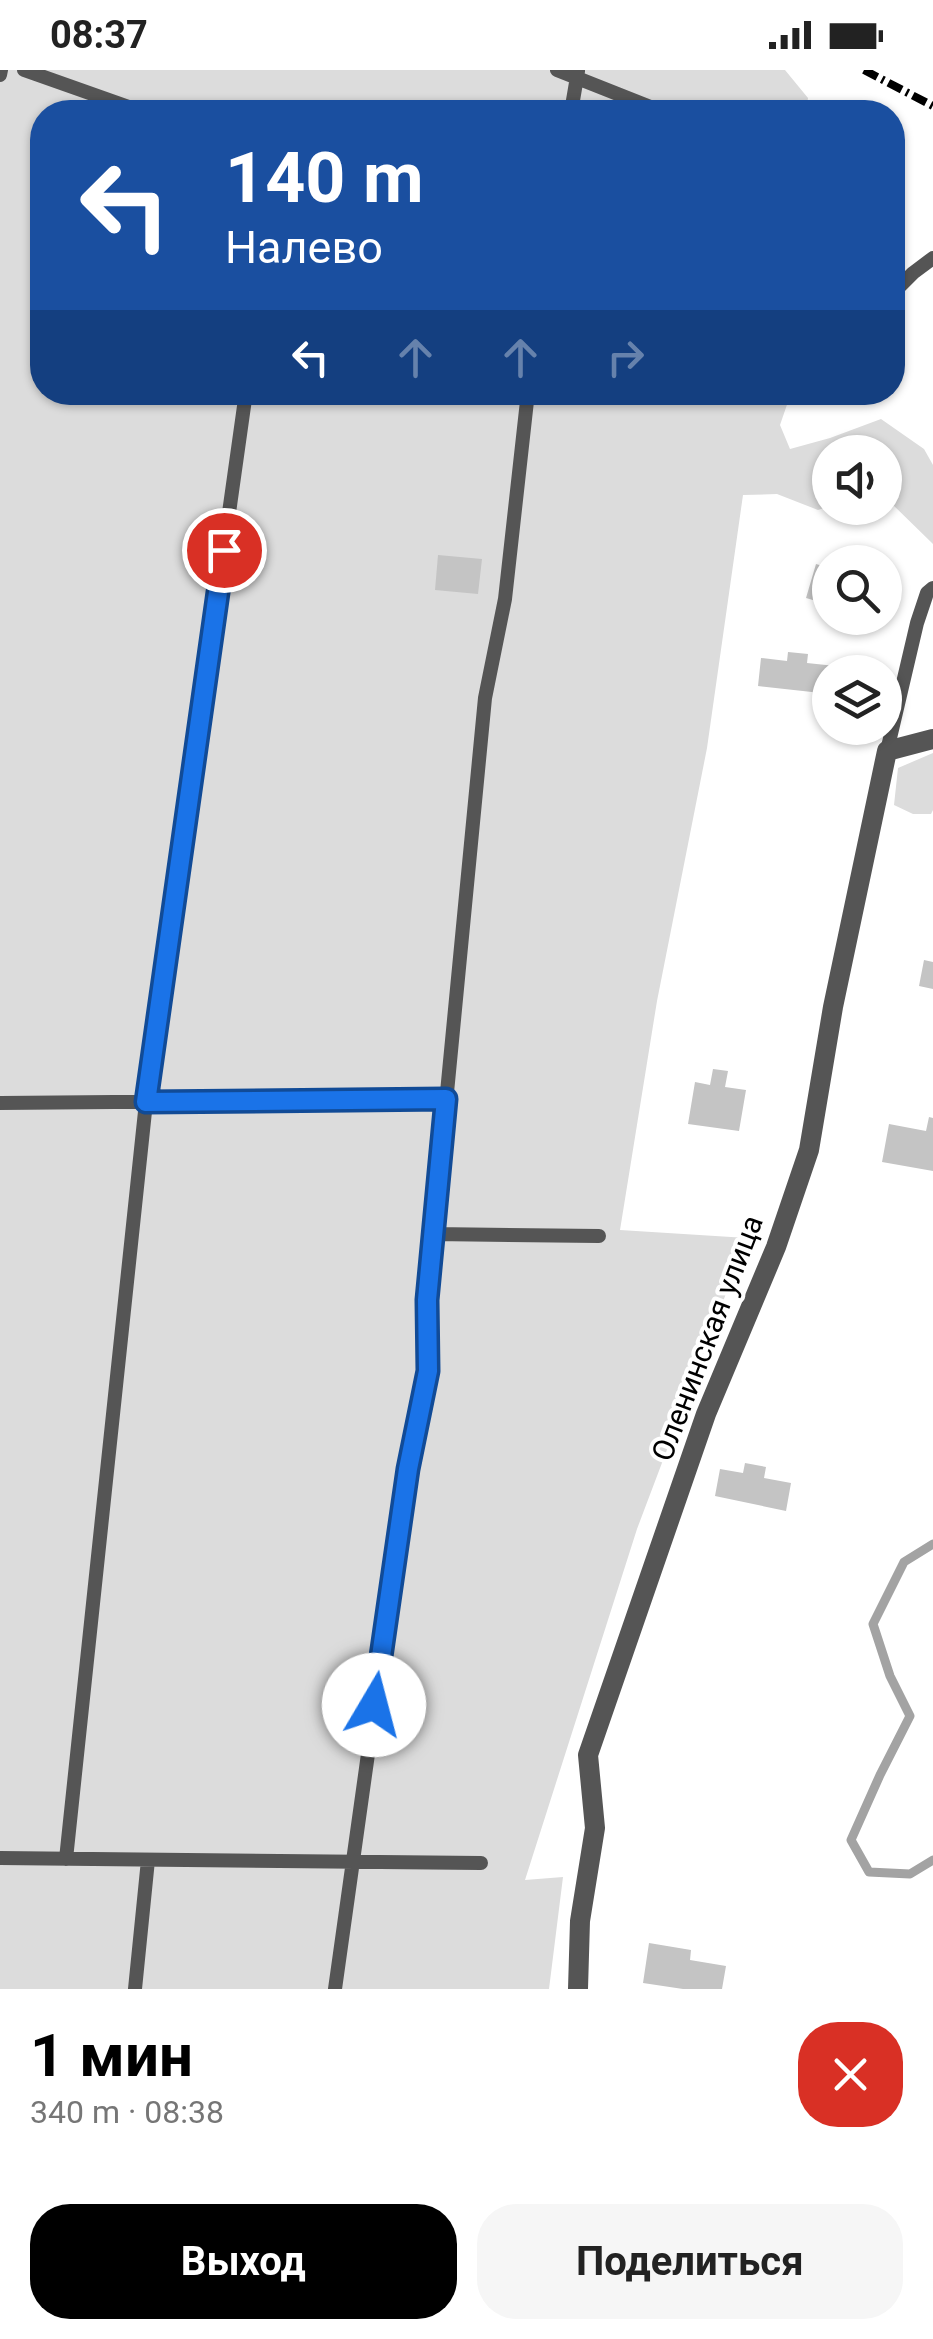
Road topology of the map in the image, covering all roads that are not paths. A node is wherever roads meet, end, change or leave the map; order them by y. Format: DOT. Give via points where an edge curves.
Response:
graph roads {
  1 [pos="24,70"];
  2 [pos="557,70"];
  3 [pos="578,74"];
  4 [pos="109,100"];
  5 [pos="573,100"];
  6 [pos="636,100"];
  7 [pos="933,258"];
  8 [pos="905,281"];
  9 [pos="244,405"];
  10 [pos="527,405"];
  11 [pos="933,588"];
  12 [pos="933,739"];
  13 [pos="886,752"];
  14 [pos="446,1099"];
  15 [pos="146,1102"];
  16 [pos="0,1103"];
  17 [pos="434,1234"];
  18 [pos="599,1236"];
  19 [pos="0,1858"];
  20 [pos="66,1859"];
  21 [pos="148,1860"];
  22 [pos="352,1862"];
  23 [pos="481,1863"];
  24 [pos="135,1989"];
  25 [pos="336,1989"];
  26 [pos="578,1989"];
  1 -- 4 [label="lane"];
  2 -- 3 [label="lane"];
  3 -- 5 [label="lane"];
  3 -- 6 [label="lane"];
  7 -- 8 [label="lane"];
  9 -- 15 [label="lane"];
  10 -- 14 [label="lane" via="505,599 485,698"];
  11 -- 13 [label="lane" via="917,623"];
  12 -- 13 [label="street"];
  13 -- 26 [label="street, Оленинская улица" via="809,1150 706,1414 588,1755 596,1828 580,1920"];
  14 -- 15 [label="lane"];
  14 -- 17 [label="lane"];
  15 -- 16 [label="lane"];
  15 -- 20 [label="lane"];
  17 -- 18 [label="lane"];
  17 -- 22 [label="lane" via="428,1371"];
  19 -- 20 [label="lane"];
  20 -- 21 [label="lane"];
  21 -- 22 [label="lane"];
  21 -- 24 [label="lane"];
  22 -- 23 [label="lane"];
  22 -- 25 [label="lane"];
}
